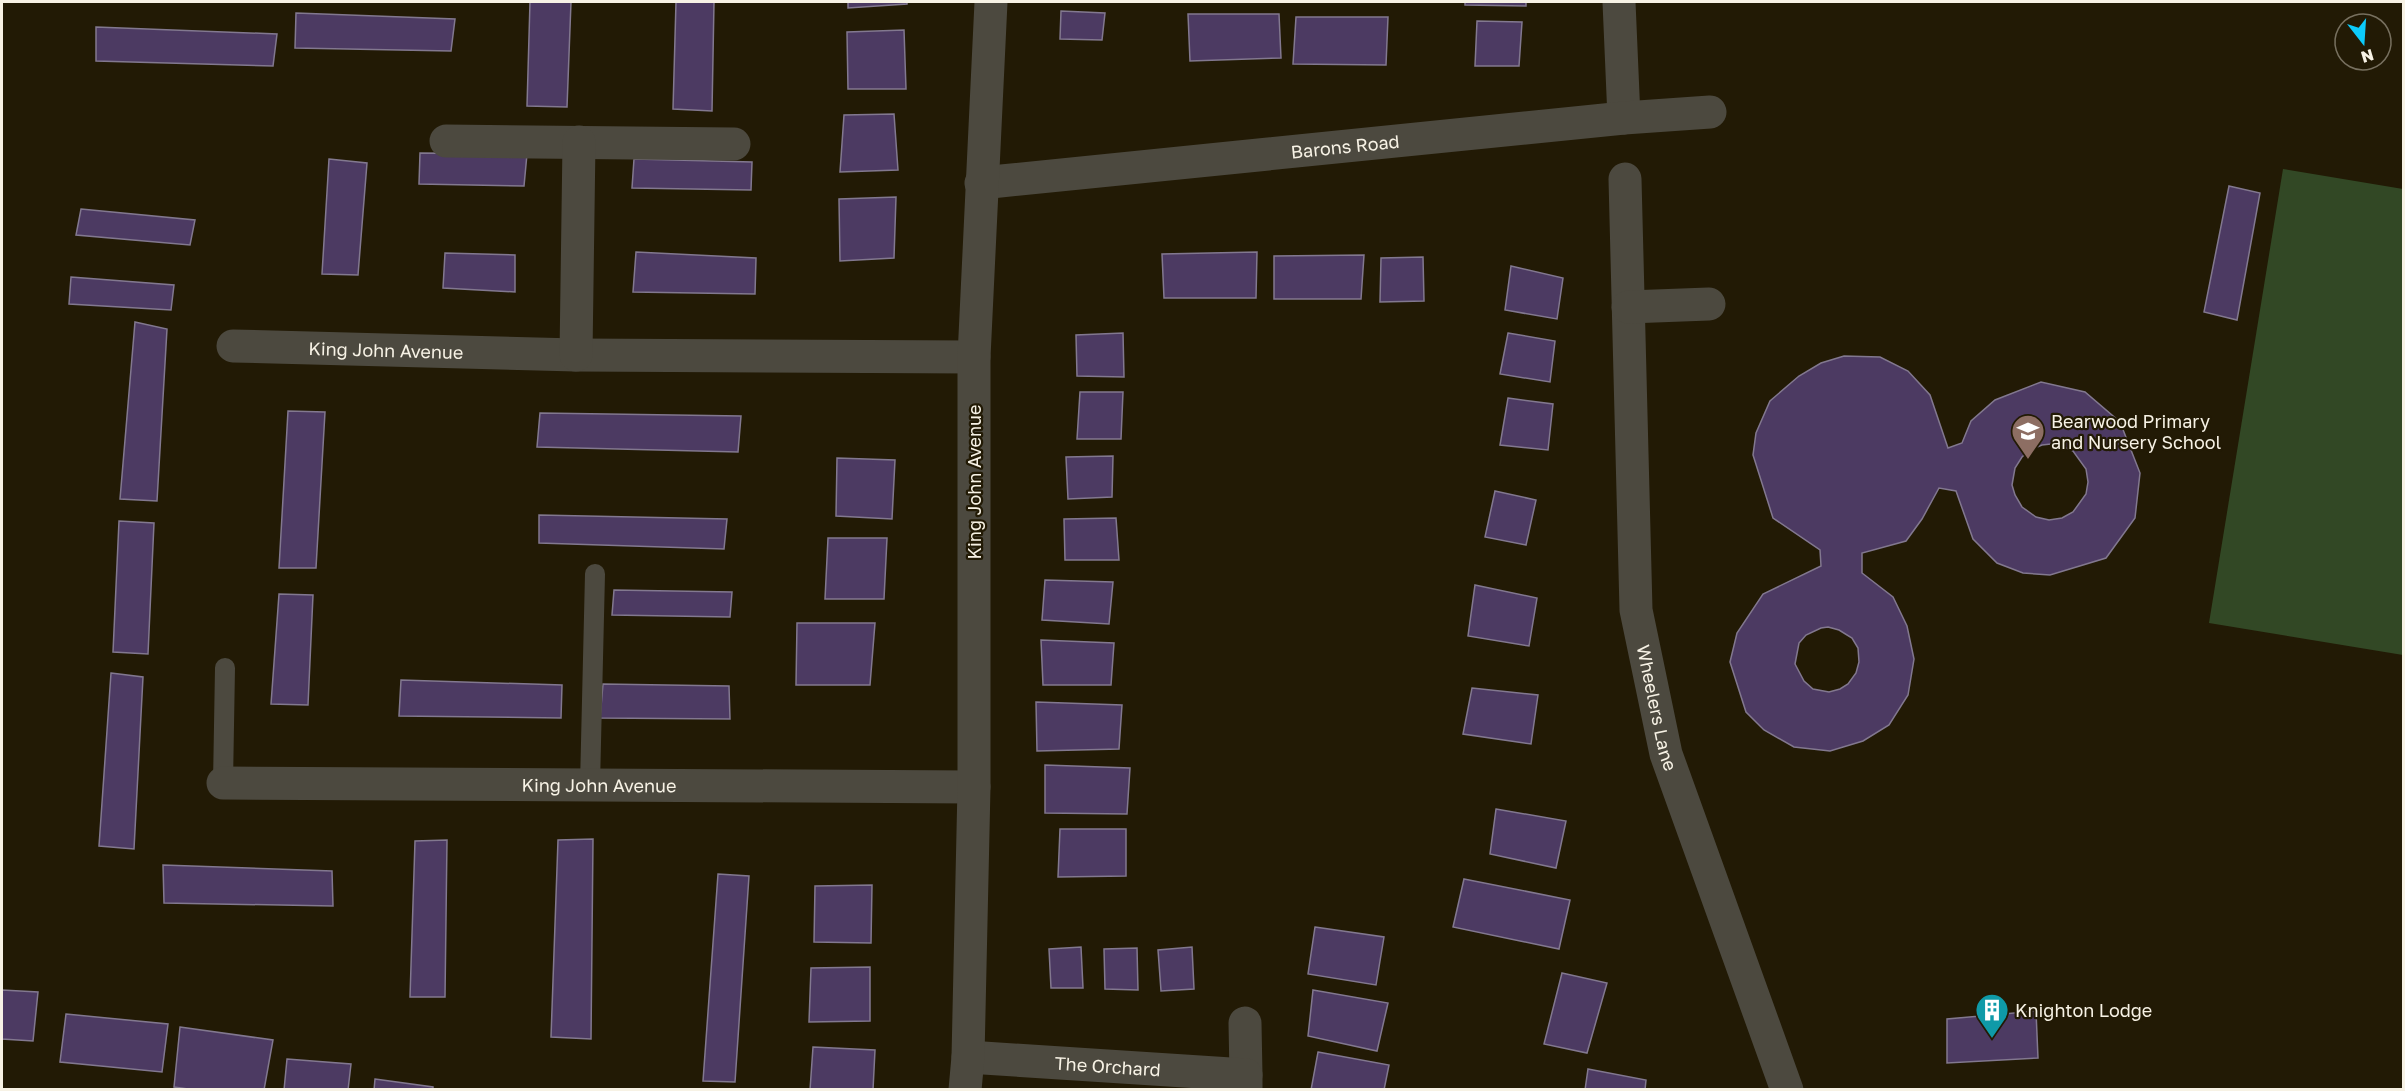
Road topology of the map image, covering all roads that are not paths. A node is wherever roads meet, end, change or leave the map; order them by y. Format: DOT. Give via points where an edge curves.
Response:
graph roads {
  1 [pos="991,2"];
  2 [pos="1619,2"];
  3 [pos="1710,112"];
  4 [pos="1624,118"];
  5 [pos="446,141"];
  6 [pos="579,142"];
  7 [pos="734,144"];
  8 [pos="1625,179"];
  9 [pos="981,183"];
  10 [pos="1709,304"];
  11 [pos="1628,307"];
  12 [pos="233,346"];
  13 [pos="576,355"];
  14 [pos="974,357"];
  15 [pos="595,574"];
  16 [pos="225,668"];
  17 [pos="223,783"];
  18 [pos="590,785"];
  19 [pos="974,787"];
  20 [pos="1245,1023"];
  21 [pos="968,1057"];
  22 [pos="1246,1082"];
  23 [pos="965,1089"];
  24 [pos="1787,1089"];
  1 -- 9 [label="street, King John Avenue"];
  2 -- 4 [label="street"];
  3 -- 4 [label="street, Barons Road"];
  4 -- 9 [label="street, Barons Road"];
  5 -- 6 [label="street"];
  6 -- 7 [label="street"];
  6 -- 13 [label="street"];
  8 -- 11 [label="street, Wheelers Lane"];
  9 -- 14 [label="street, King John Avenue"];
  10 -- 11 [label="street"];
  11 -- 24 [label="street, Wheelers Lane" via="1636,610 1666,754"];
  12 -- 13 [label="street, King John Avenue"];
  13 -- 14 [label="street, King John Avenue"];
  14 -- 19 [label="street, King John Avenue"];
  15 -- 18 [label="lane"];
  16 -- 17 [label="lane"];
  17 -- 18 [label="street, King John Avenue"];
  18 -- 19 [label="street, King John Avenue"];
  19 -- 21 [label="street, King John Avenue"];
  20 -- 22 [label="street, The Orchard"];
  21 -- 22 [label="street, The Orchard"];
  21 -- 23 [label="street, King John Avenue"];
}
